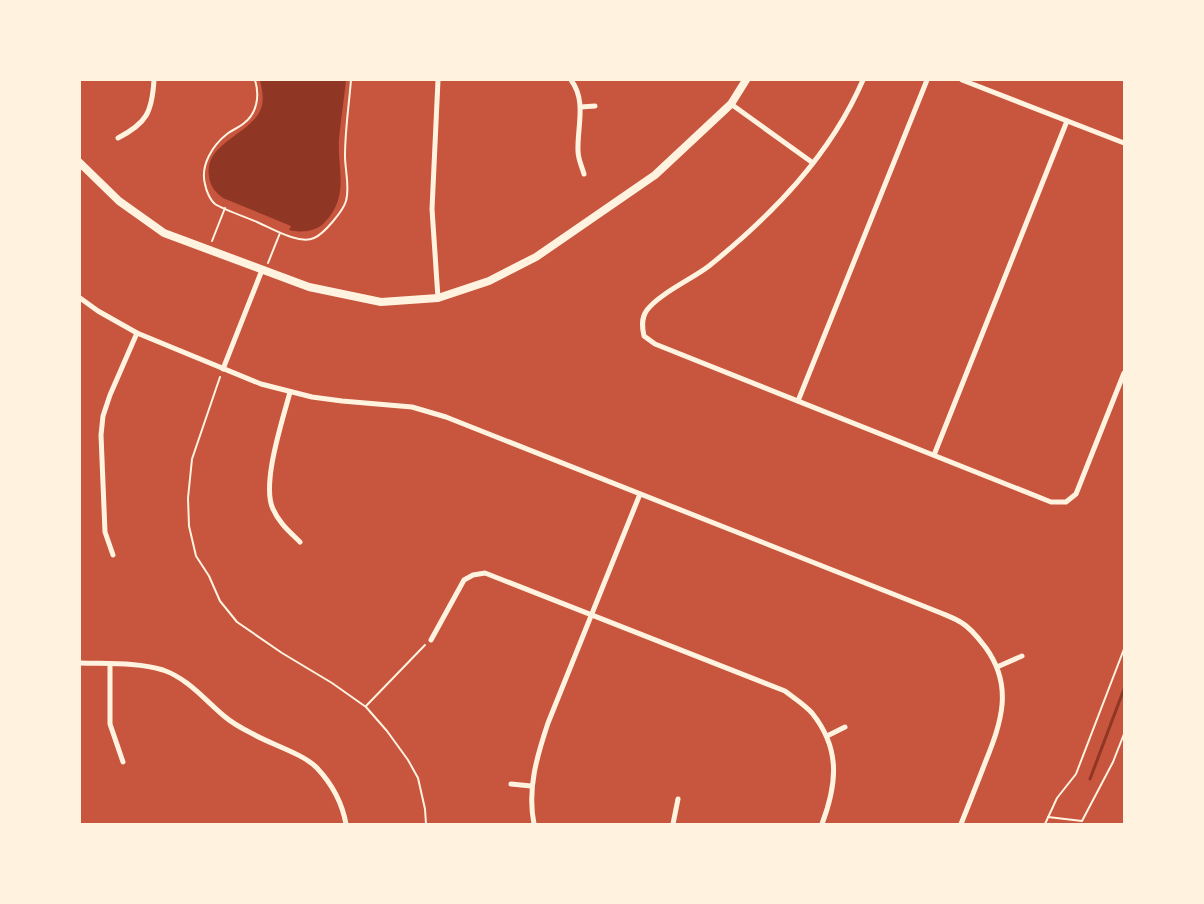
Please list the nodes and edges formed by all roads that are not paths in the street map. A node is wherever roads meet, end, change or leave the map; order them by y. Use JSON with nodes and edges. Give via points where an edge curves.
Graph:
{"nodes":[{"id":1,"x":154,"y":80,"type":"edge"},
{"id":2,"x":438,"y":80,"type":"edge"},
{"id":3,"x":571,"y":80,"type":"edge"},
{"id":4,"x":746,"y":80,"type":"edge"},
{"id":5,"x":863,"y":80,"type":"edge"},
{"id":6,"x":926,"y":80,"type":"edge"},
{"id":7,"x":962,"y":80,"type":"edge"},
{"id":8,"x":731,"y":104,"type":"junction"},
{"id":9,"x":595,"y":106,"type":"dead end"},
{"id":10,"x":581,"y":107,"type":"junction"},
{"id":11,"x":1067,"y":121,"type":"junction"},
{"id":12,"x":118,"y":138,"type":"dead end"},
{"id":13,"x":1124,"y":143,"type":"edge"},
{"id":14,"x":80,"y":163,"type":"edge"},
{"id":15,"x":813,"y":163,"type":"junction"},
{"id":16,"x":584,"y":174,"type":"dead end"},
{"id":17,"x":264,"y":270,"type":"junction"},
{"id":18,"x":80,"y":298,"type":"edge"},
{"id":19,"x":438,"y":298,"type":"junction"},
{"id":20,"x":137,"y":333,"type":"junction"},
{"id":21,"x":223,"y":369,"type":"junction"},
{"id":22,"x":1124,"y":372,"type":"edge"},
{"id":23,"x":290,"y":392,"type":"junction"},
{"id":24,"x":798,"y":401,"type":"junction"},
{"id":25,"x":934,"y":455,"type":"junction"},
{"id":26,"x":640,"y":494,"type":"junction"},
{"id":27,"x":300,"y":542,"type":"dead end"},
{"id":28,"x":114,"y":556,"type":"dead end"},
{"id":29,"x":591,"y":614,"type":"junction"},
{"id":30,"x":430,"y":640,"type":"road end"},
{"id":31,"x":1022,"y":656,"type":"dead end"},
{"id":32,"x":80,"y":663,"type":"edge"},
{"id":33,"x":110,"y":664,"type":"junction"},
{"id":34,"x":997,"y":667,"type":"junction"},
{"id":35,"x":845,"y":727,"type":"dead end"},
{"id":36,"x":827,"y":736,"type":"junction"},
{"id":37,"x":123,"y":762,"type":"dead end"},
{"id":38,"x":511,"y":784,"type":"dead end"},
{"id":39,"x":531,"y":786,"type":"junction"},
{"id":40,"x":678,"y":799,"type":"dead end"},
{"id":41,"x":346,"y":824,"type":"edge"},
{"id":42,"x":534,"y":824,"type":"edge"},
{"id":43,"x":673,"y":824,"type":"edge"},
{"id":44,"x":822,"y":824,"type":"edge"},
{"id":45,"x":961,"y":824,"type":"edge"}],
"edges":[{"from":1,"to":12,"type":"street","via":[[152,102],[142,122]]},
{"from":2,"to":19,"type":"street","via":[[432,209]]},
{"from":3,"to":10,"type":"street","via":[[576,86]]},
{"from":4,"to":8,"type":"street"},
{"from":5,"to":15,"type":"street","via":[[836,130]]},
{"from":6,"to":24,"type":"street"},
{"from":7,"to":11,"type":"street"},
{"from":8,"to":15,"type":"street"},
{"from":8,"to":19,"type":"street","via":[[655,175],[536,257],[489,281]]},
{"from":9,"to":10,"type":"street"},
{"from":10,"to":16,"type":"street","via":[[578,152]]},
{"from":11,"to":13,"type":"street"},
{"from":11,"to":25,"type":"street"},
{"from":14,"to":17,"type":"street","via":[[119,201],[164,233]]},
{"from":15,"to":24,"type":"street","via":[[792,190],[755,227],[707,268],[648,309],[642,327],[644,336],[655,344]]},
{"from":17,"to":19,"type":"street","via":[[309,288],[381,302]]},
{"from":17,"to":21,"type":"street"},
{"from":18,"to":20,"type":"street"},
{"from":20,"to":21,"type":"street"},
{"from":20,"to":28,"type":"street","via":[[103,416],[101,435],[106,532]]},
{"from":21,"to":23,"type":"street"},
{"from":22,"to":25,"type":"street","via":[[1076,494],[1066,502],[1051,502]]},
{"from":23,"to":26,"type":"street","via":[[421,410],[446,417]]},
{"from":23,"to":27,"type":"street","via":[[269,484],[272,508]]},
{"from":24,"to":25,"type":"street"},
{"from":26,"to":29,"type":"street"},
{"from":26,"to":34,"type":"street","via":[[963,623],[979,638]]},
{"from":29,"to":30,"type":"street","via":[[485,573],[464,580]]},
{"from":29,"to":36,"type":"street","via":[[785,691],[811,712]]},
{"from":29,"to":39,"type":"street","via":[[548,723]]},
{"from":31,"to":34,"type":"street"},
{"from":32,"to":33,"type":"street"},
{"from":33,"to":37,"type":"street","via":[[110,724]]},
{"from":33,"to":41,"type":"street","via":[[141,665],[165,671],[185,682],[233,722],[315,766],[331,784],[344,810]]},
{"from":34,"to":45,"type":"street","via":[[1002,690],[1002,714]]},
{"from":35,"to":36,"type":"street"},
{"from":36,"to":44,"type":"street","via":[[834,761],[833,787]]},
{"from":38,"to":39,"type":"street"},
{"from":39,"to":42,"type":"street"},
{"from":40,"to":43,"type":"street"}]}
